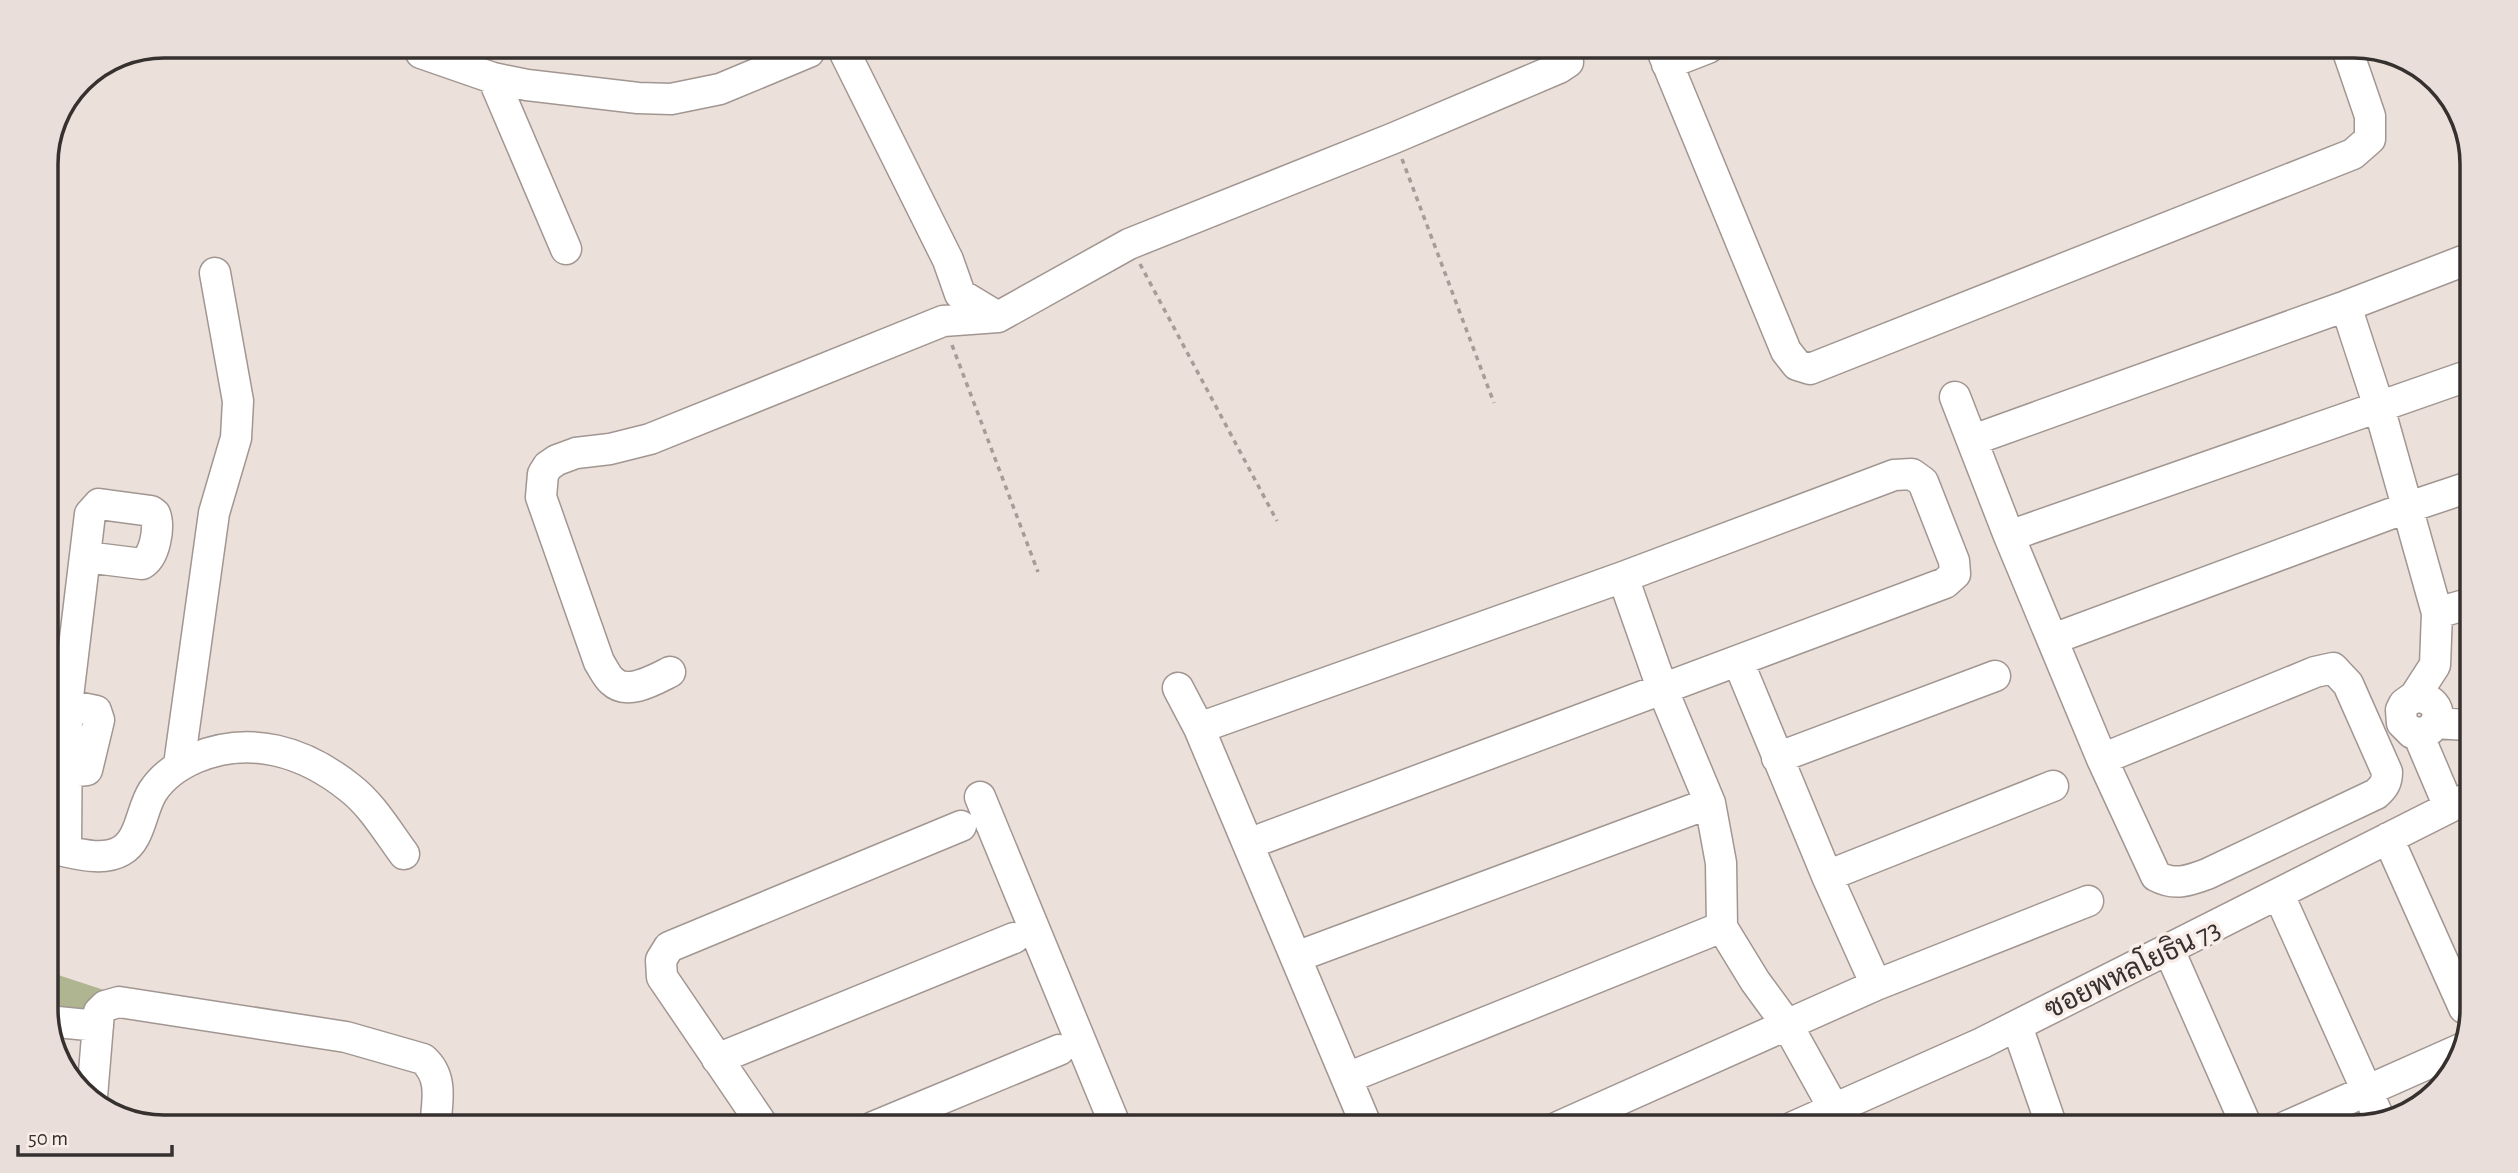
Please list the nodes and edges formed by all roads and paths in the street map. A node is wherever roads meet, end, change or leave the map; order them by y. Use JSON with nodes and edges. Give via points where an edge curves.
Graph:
{"nodes":[{"id":1,"x":435,"y":58,"type":"edge"},
{"id":2,"x":795,"y":58,"type":"edge"},
{"id":3,"x":847,"y":58,"type":"edge"},
{"id":4,"x":1568,"y":58,"type":"edge"},
{"id":5,"x":1665,"y":58,"type":"edge"},
{"id":6,"x":2350,"y":58,"type":"edge"},
{"id":7,"x":493,"y":78,"type":"junction"},
{"id":8,"x":1394,"y":138,"type":"junction"},
{"id":9,"x":1129,"y":244,"type":"junction"},
{"id":10,"x":566,"y":249,"type":"dead end"},
{"id":11,"x":2460,"y":262,"type":"edge"},
{"id":12,"x":215,"y":273,"type":"dead end"},
{"id":13,"x":2346,"y":306,"type":"junction"},
{"id":14,"x":998,"y":317,"type":"junction"},
{"id":15,"x":943,"y":321,"type":"junction"},
{"id":16,"x":2460,"y":379,"type":"edge"},
{"id":17,"x":1955,"y":397,"type":"dead end"},
{"id":18,"x":1494,"y":403,"type":"dead end"},
{"id":19,"x":2379,"y":407,"type":"junction"},
{"id":20,"x":1973,"y":440,"type":"junction"},
{"id":21,"x":2460,"y":490,"type":"edge"},
{"id":22,"x":2406,"y":508,"type":"junction"},
{"id":23,"x":1277,"y":521,"type":"dead end"},
{"id":24,"x":2009,"y":536,"type":"junction"},
{"id":25,"x":86,"y":557,"type":"dead end"},
{"id":26,"x":1038,"y":572,"type":"dead end"},
{"id":27,"x":1623,"y":577,"type":"junction"},
{"id":28,"x":2460,"y":606,"type":"edge"},
{"id":29,"x":2437,"y":613,"type":"junction"},
{"id":30,"x":2053,"y":639,"type":"junction"},
{"id":31,"x":1738,"y":661,"type":"junction"},
{"id":32,"x":670,"y":673,"type":"dead end"},
{"id":33,"x":1995,"y":676,"type":"dead end"},
{"id":34,"x":1178,"y":688,"type":"dead end"},
{"id":35,"x":1662,"y":688,"type":"junction"},
{"id":36,"x":2420,"y":719,"type":"junction"},
{"id":37,"x":2460,"y":724,"type":"edge"},
{"id":38,"x":1199,"y":729,"type":"junction"},
{"id":39,"x":2371,"y":737,"type":"junction"},
{"id":40,"x":1777,"y":758,"type":"junction"},
{"id":41,"x":2102,"y":759,"type":"junction"},
{"id":42,"x":179,"y":765,"type":"junction"},
{"id":43,"x":59,"y":777,"type":"edge"},
{"id":44,"x":2053,"y":786,"type":"dead end"},
{"id":45,"x":980,"y":797,"type":"dead end"},
{"id":46,"x":2460,"y":800,"type":"edge"},
{"id":47,"x":58,"y":801,"type":"edge"},
{"id":48,"x":1710,"y":803,"type":"junction"},
{"id":49,"x":961,"y":826,"type":"dead end"},
{"id":50,"x":2388,"y":838,"type":"junction"},
{"id":51,"x":1248,"y":844,"type":"junction"},
{"id":52,"x":58,"y":849,"type":"edge"},
{"id":53,"x":404,"y":854,"type":"dead end"},
{"id":54,"x":1827,"y":876,"type":"junction"},
{"id":55,"x":2279,"y":895,"type":"junction"},
{"id":56,"x":2088,"y":901,"type":"dead end"},
{"id":57,"x":1721,"y":927,"type":"junction"},
{"id":58,"x":1014,"y":938,"type":"dead end"},
{"id":59,"x":2169,"y":950,"type":"junction"},
{"id":60,"x":1296,"y":957,"type":"junction"},
{"id":61,"x":1876,"y":985,"type":"junction"},
{"id":62,"x":2460,"y":999,"type":"edge"},
{"id":63,"x":59,"y":1022,"type":"edge"},
{"id":64,"x":98,"y":1026,"type":"junction"},
{"id":65,"x":1788,"y":1026,"type":"junction"},
{"id":66,"x":2017,"y":1026,"type":"junction"},
{"id":67,"x":1059,"y":1050,"type":"dead end"},
{"id":68,"x":2450,"y":1054,"type":"edge"},
{"id":69,"x":717,"y":1059,"type":"junction"},
{"id":70,"x":1347,"y":1078,"type":"junction"},
{"id":71,"x":93,"y":1087,"type":"edge"},
{"id":72,"x":2367,"y":1091,"type":"junction"},
{"id":73,"x":1834,"y":1109,"type":"junction"},
{"id":74,"x":2377,"y":1113,"type":"edge"},
{"id":75,"x":436,"y":1115,"type":"edge"},
{"id":76,"x":755,"y":1115,"type":"edge"},
{"id":77,"x":904,"y":1115,"type":"edge"},
{"id":78,"x":1111,"y":1115,"type":"edge"},
{"id":79,"x":1362,"y":1115,"type":"edge"},
{"id":80,"x":1587,"y":1115,"type":"edge"},
{"id":81,"x":1821,"y":1115,"type":"edge"},
{"id":82,"x":2048,"y":1115,"type":"edge"},
{"id":83,"x":2241,"y":1115,"type":"edge"},
{"id":84,"x":2314,"y":1115,"type":"edge"}],
"edges":[{"from":1,"to":7,"type":"street"},
{"from":2,"to":7,"type":"street","via":[[720,89],[671,99]]},
{"from":3,"to":14,"type":"street","via":[[948,260],[960,294]]},
{"from":4,"to":8,"type":"street","via":[[1559,68]]},
{"from":5,"to":6,"type":"street","via":[[1786,351],[1797,365],[1810,369],[2353,154],[2370,139],[2370,116]]},
{"from":7,"to":10,"type":"street"},
{"from":8,"to":9,"type":"street"},
{"from":8,"to":18,"type":"path"},
{"from":9,"to":14,"type":"street"},
{"from":9,"to":23,"type":"path"},
{"from":11,"to":13,"type":"street"},
{"from":12,"to":42,"type":"street","via":[[238,401],[236,438],[214,513]]},
{"from":13,"to":19,"type":"street"},
{"from":13,"to":20,"type":"street"},
{"from":14,"to":15,"type":"street"},
{"from":15,"to":26,"type":"path"},
{"from":15,"to":32,"type":"street","via":[[650,439],[576,453],[548,466],[541,497],[599,662],[621,688]]},
{"from":16,"to":19,"type":"street"},
{"from":17,"to":20,"type":"street"},
{"from":19,"to":22,"type":"street"},
{"from":19,"to":24,"type":"street"},
{"from":20,"to":24,"type":"street"},
{"from":21,"to":22,"type":"street"},
{"from":22,"to":29,"type":"street"},
{"from":22,"to":30,"type":"street"},
{"from":24,"to":30,"type":"street"},
{"from":25,"to":43,"type":"street","via":[[68,705],[96,711],[99,720],[87,770]]},
{"from":27,"to":31,"type":"street","via":[[1894,475],[1912,474],[1923,482],[1955,574],[1945,583]]},
{"from":27,"to":35,"type":"street"},
{"from":27,"to":38,"type":"street"},
{"from":28,"to":29,"type":"street"},
{"from":29,"to":36,"type":"street","via":[[2435,665]]},
{"from":30,"to":41,"type":"street"},
{"from":31,"to":35,"type":"street"},
{"from":31,"to":40,"type":"street"},
{"from":33,"to":40,"type":"street"},
{"from":34,"to":38,"type":"street"},
{"from":35,"to":48,"type":"street"},
{"from":35,"to":51,"type":"street"},
{"from":36,"to":37,"type":"street"},
{"from":36,"to":39,"type":"street"},
{"from":36,"to":46,"type":"street"},
{"from":38,"to":51,"type":"street"},
{"from":39,"to":41,"type":"street","via":[[2348,684],[2333,668]]},
{"from":39,"to":41,"type":"street","via":[[2387,779],[2376,794],[2207,874],[2169,883],[2156,876],[2148,862]]},
{"from":40,"to":54,"type":"street"},
{"from":42,"to":52,"type":"street","via":[[154,791],[132,841],[123,850],[93,856]]},
{"from":42,"to":53,"type":"street","via":[[208,752],[239,746],[284,752],[350,788]]},
{"from":43,"to":47,"type":"street"},
{"from":44,"to":54,"type":"street"},
{"from":45,"to":78,"type":"street"},
{"from":46,"to":50,"type":"street","name":"ซอยพหลโยธิน 73"},
{"from":48,"to":57,"type":"street","via":[[1721,863]]},
{"from":48,"to":60,"type":"street"},
{"from":49,"to":69,"type":"street","via":[[670,947],[661,960],[662,977]]},
{"from":50,"to":55,"type":"street","name":"ซอยพหลโยธิน 73"},
{"from":50,"to":62,"type":"street"},
{"from":51,"to":60,"type":"street"},
{"from":54,"to":61,"type":"street"},
{"from":55,"to":59,"type":"street","name":"ซอยพหลโยธิน 73"},
{"from":55,"to":72,"type":"street"},
{"from":56,"to":61,"type":"street"},
{"from":57,"to":65,"type":"street"},
{"from":57,"to":70,"type":"street"},
{"from":58,"to":69,"type":"street"},
{"from":59,"to":66,"type":"street","name":"ซอยพหลโยธิน 73"},
{"from":59,"to":83,"type":"street"},
{"from":60,"to":70,"type":"street"},
{"from":61,"to":65,"type":"street"},
{"from":63,"to":64,"type":"street"},
{"from":64,"to":71,"type":"street"},
{"from":64,"to":75,"type":"street","via":[[99,1012],[118,1002],[366,1041],[423,1059],[431,1066],[438,1083]]},
{"from":65,"to":73,"type":"street"},
{"from":65,"to":80,"type":"street"},
{"from":66,"to":73,"type":"street","name":"ซอยพหลโยธิน 73"},
{"from":66,"to":82,"type":"street"},
{"from":67,"to":77,"type":"street"},
{"from":68,"to":72,"type":"street"},
{"from":69,"to":76,"type":"street"},
{"from":70,"to":79,"type":"street"},
{"from":72,"to":74,"type":"street"},
{"from":72,"to":84,"type":"street"},
{"from":73,"to":81,"type":"street","name":"ซอยพหลโยธิน 73"}]}
